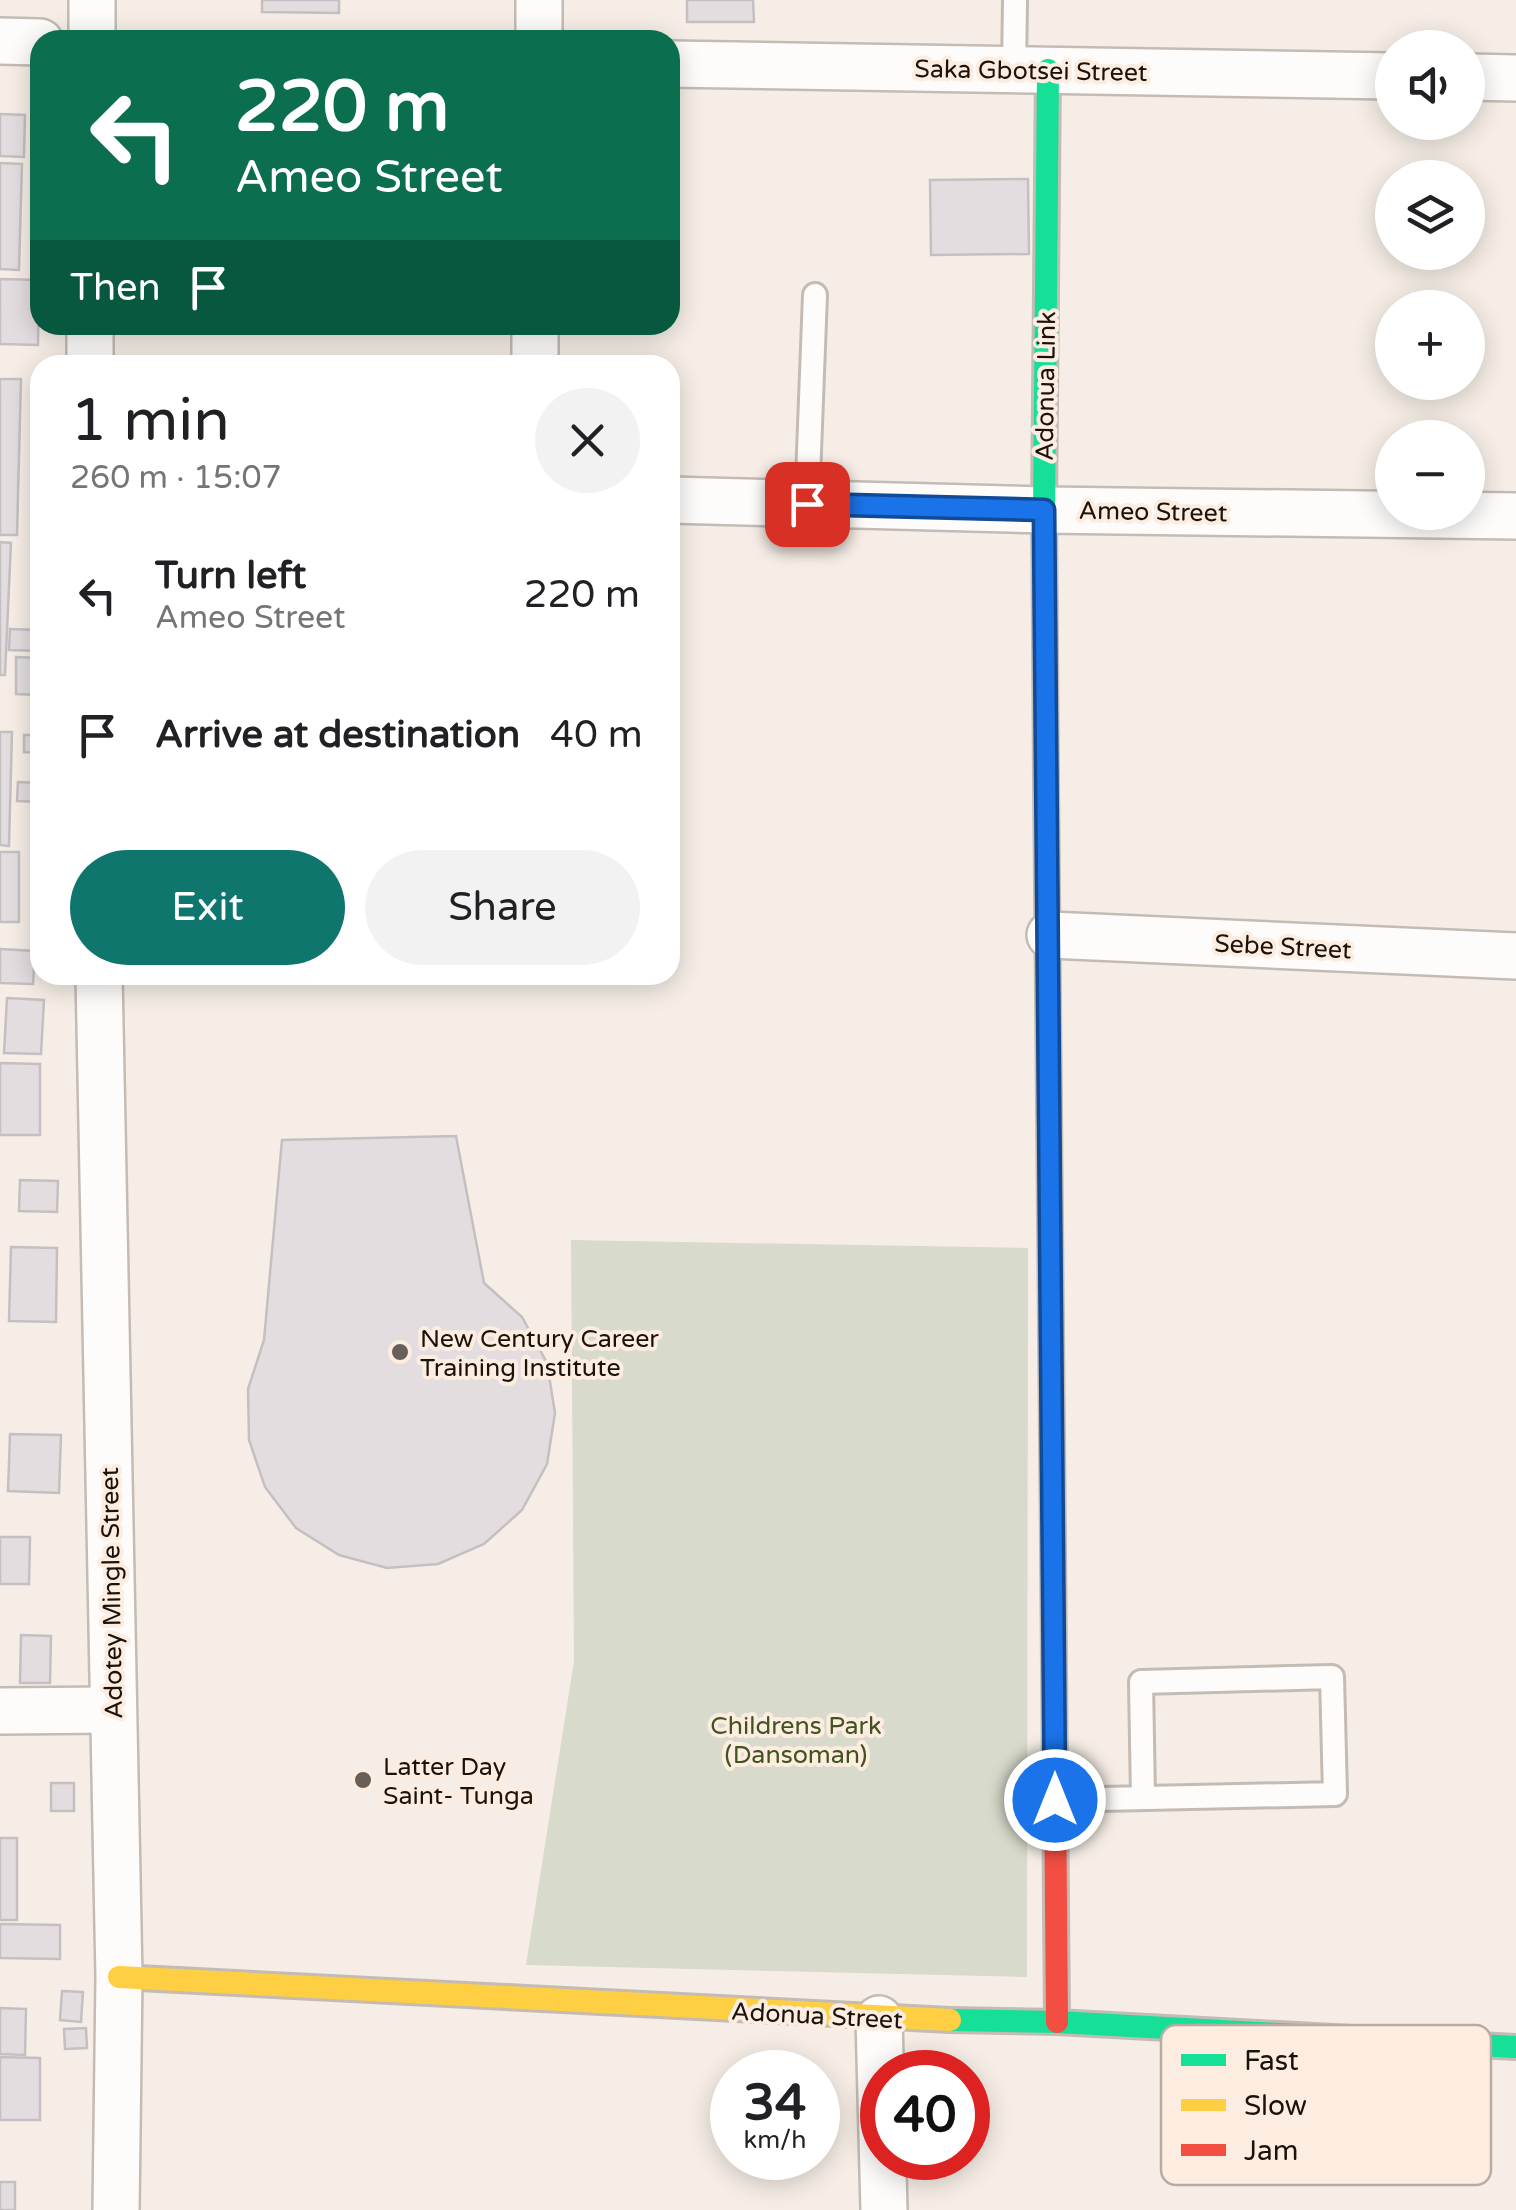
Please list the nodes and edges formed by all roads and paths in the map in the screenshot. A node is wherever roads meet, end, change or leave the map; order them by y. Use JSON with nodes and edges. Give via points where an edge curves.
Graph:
{"nodes":[{"id":1,"x":92,"y":0,"type":"edge"},
{"id":2,"x":540,"y":0,"type":"edge"},
{"id":3,"x":1015,"y":0,"type":"edge"},
{"id":4,"x":92,"y":30,"type":"edge"},
{"id":5,"x":540,"y":30,"type":"edge"},
{"id":6,"x":0,"y":41,"type":"edge"},
{"id":7,"x":30,"y":42,"type":"edge"},
{"id":8,"x":680,"y":64,"type":"edge"},
{"id":9,"x":1031,"y":70,"type":"junction"},
{"id":10,"x":1375,"y":76,"type":"edge"},
{"id":11,"x":1485,"y":77,"type":"edge"},
{"id":12,"x":1516,"y":78,"type":"edge"},
{"id":13,"x":815,"y":295,"type":"dead end"},
{"id":14,"x":680,"y":500,"type":"edge"},
{"id":15,"x":807,"y":504,"type":"junction"},
{"id":16,"x":1044,"y":510,"type":"junction"},
{"id":17,"x":1516,"y":516,"type":"edge"},
{"id":18,"x":1050,"y":935,"type":"junction"},
{"id":19,"x":1516,"y":956,"type":"edge"},
{"id":20,"x":98,"y":985,"type":"edge"},
{"id":21,"x":113,"y":1710,"type":"junction"},
{"id":22,"x":0,"y":1711,"type":"edge"},
{"id":23,"x":1143,"y":1798,"type":"junction"},
{"id":24,"x":1055,"y":1800,"type":"junction"},
{"id":25,"x":119,"y":1978,"type":"junction"},
{"id":26,"x":879,"y":2019,"type":"junction"},
{"id":27,"x":1056,"y":2022,"type":"junction"},
{"id":28,"x":1161,"y":2028,"type":"edge"},
{"id":29,"x":1491,"y":2047,"type":"edge"},
{"id":30,"x":1516,"y":2048,"type":"edge"},
{"id":31,"x":116,"y":2210,"type":"edge"},
{"id":32,"x":884,"y":2210,"type":"edge"}],
"edges":[{"from":1,"to":4,"type":"street"},
{"from":2,"to":5,"type":"street"},
{"from":3,"to":9,"type":"lane"},
{"from":6,"to":7,"type":"street"},
{"from":8,"to":9,"type":"street","name":"Saka Gbotsei Street"},
{"from":9,"to":10,"type":"street","name":"Saka Gbotsei Street"},
{"from":9,"to":16,"type":"street","name":"Adonua Link"},
{"from":11,"to":12,"type":"street"},
{"from":13,"to":15,"type":"lane"},
{"from":14,"to":15,"type":"street","name":"Ameo Street"},
{"from":15,"to":16,"type":"street","name":"Ameo Street"},
{"from":16,"to":17,"type":"street","name":"Ameo Street"},
{"from":16,"to":18,"type":"street","name":"Adonua Link"},
{"from":18,"to":19,"type":"street","name":"Sebe Street"},
{"from":18,"to":24,"type":"street","name":"Adonua Link"},
{"from":20,"to":21,"type":"street","name":"Adotey Mingle Street"},
{"from":21,"to":22,"type":"street"},
{"from":21,"to":25,"type":"street","name":"Adotey Mingle Street"},
{"from":23,"to":23,"type":"lane","via":[[1335,1794],[1332,1677],[1141,1682]]},
{"from":23,"to":24,"type":"lane"},
{"from":24,"to":27,"type":"street","name":"Adonua Link"},
{"from":25,"to":26,"type":"street","name":"Adonua Street"},
{"from":25,"to":31,"type":"street","name":"Adotey Mingle Street"},
{"from":26,"to":27,"type":"street","name":"Adonua Street"},
{"from":26,"to":32,"type":"street"},
{"from":27,"to":28,"type":"street","name":"Adonua Street"},
{"from":29,"to":30,"type":"street","name":"Adonua Street"}]}
